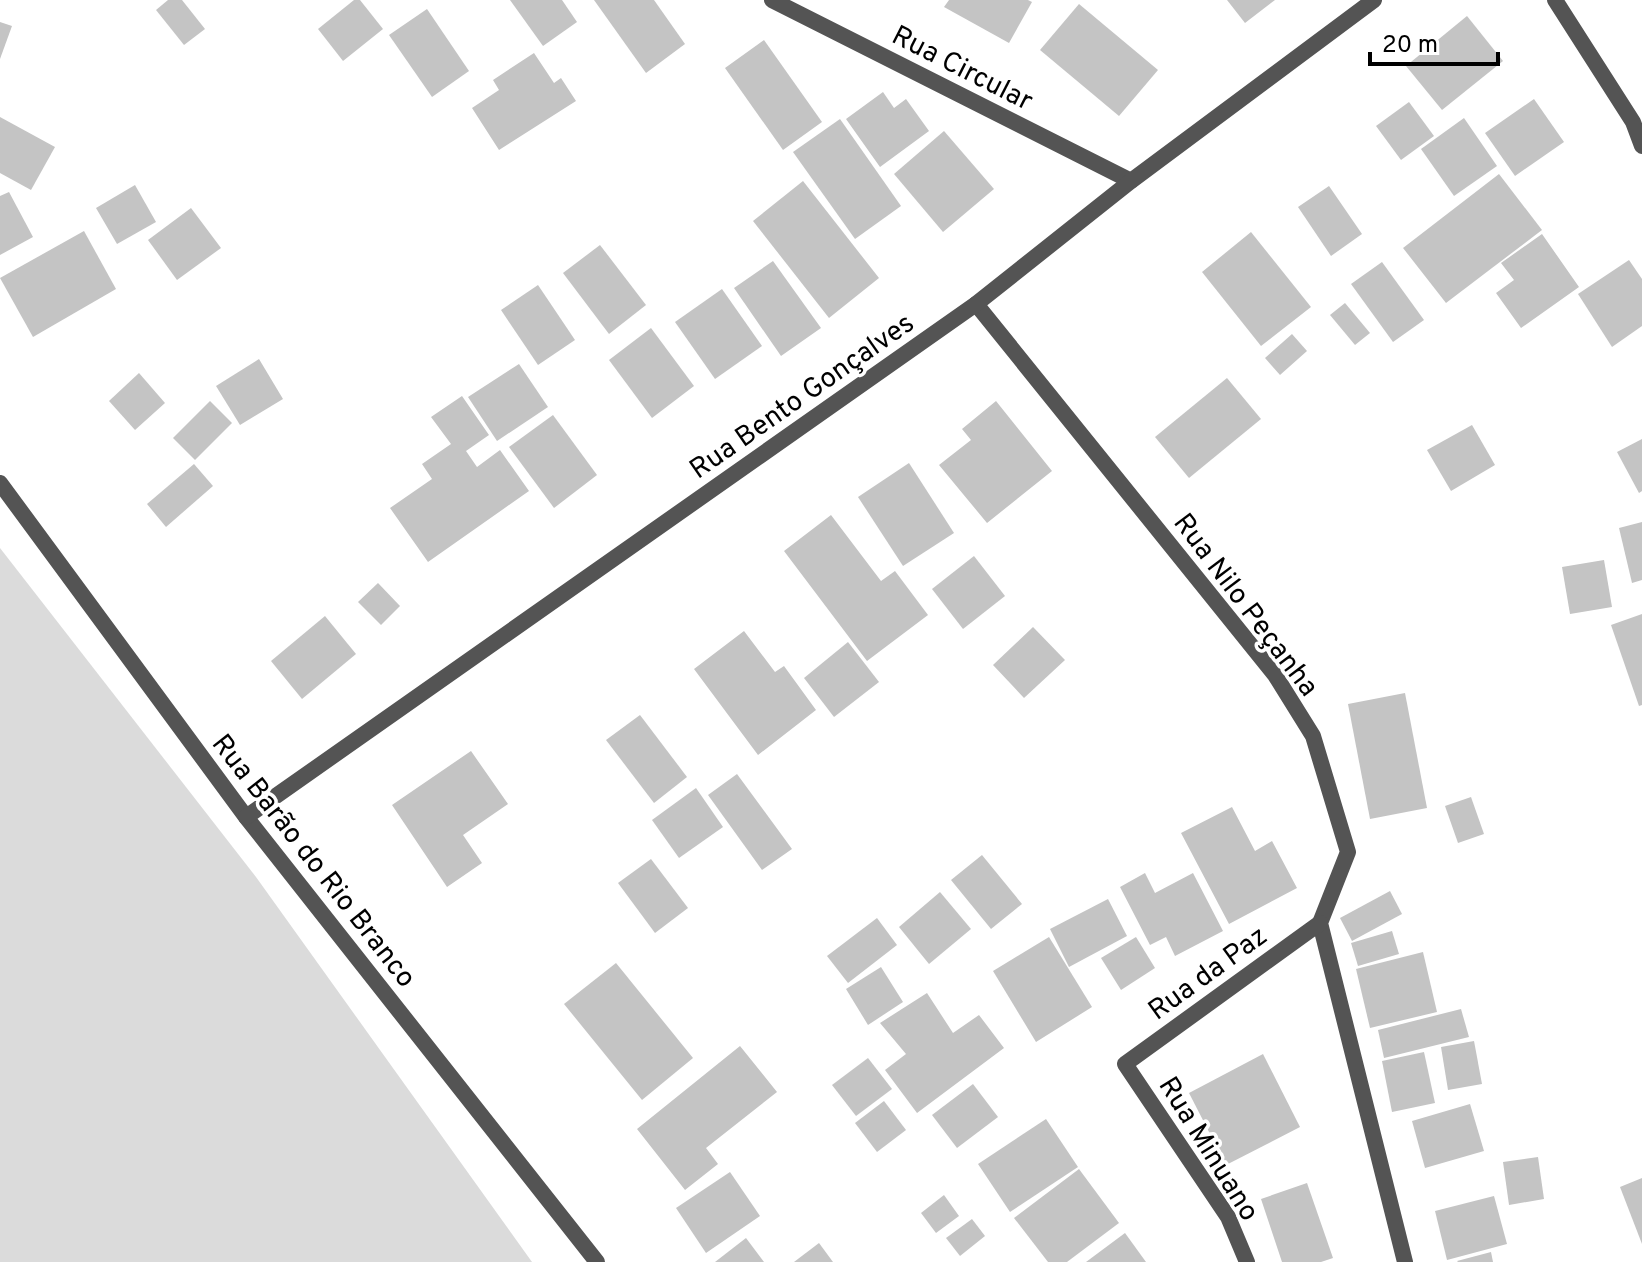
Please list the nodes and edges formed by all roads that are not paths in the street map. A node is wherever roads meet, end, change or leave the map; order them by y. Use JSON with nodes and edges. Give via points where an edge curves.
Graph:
{"nodes":[{"id":1,"x":772,"y":0,"type":"edge"},
{"id":2,"x":1374,"y":0,"type":"edge"},
{"id":3,"x":1555,"y":0,"type":"edge"},
{"id":4,"x":1642,"y":146,"type":"edge"},
{"id":5,"x":1131,"y":181,"type":"junction"},
{"id":6,"x":976,"y":304,"type":"junction"},
{"id":7,"x":0,"y":483,"type":"edge"},
{"id":8,"x":246,"y":817,"type":"junction"},
{"id":9,"x":1320,"y":923,"type":"junction"},
{"id":10,"x":1125,"y":1064,"type":"joint"},
{"id":11,"x":597,"y":1262,"type":"edge"},
{"id":12,"x":1247,"y":1262,"type":"edge"},
{"id":13,"x":1405,"y":1262,"type":"edge"}],
"edges":[{"from":1,"to":5,"type":"street","name":"Rua Circular"},
{"from":2,"to":5,"type":"street","name":"Rua Bento Gonçalves"},
{"from":3,"to":4,"type":"street","via":[[1633,122]]},
{"from":5,"to":6,"type":"street","name":"Rua Bento Gonçalves"},
{"from":6,"to":8,"type":"street","name":"Rua Bento Gonçalves"},
{"from":6,"to":9,"type":"street","name":"Rua Nilo Peçanha","via":[[1275,675],[1313,736],[1348,852]]},
{"from":7,"to":8,"type":"street","name":"Rua Barão do Rio Branco"},
{"from":8,"to":11,"type":"street","name":"Rua Barão do Rio Branco"},
{"from":9,"to":10,"type":"street","name":"Rua da Paz"},
{"from":9,"to":13,"type":"street"},
{"from":10,"to":12,"type":"street","name":"Rua Minuano","via":[[1228,1217]]}]}
